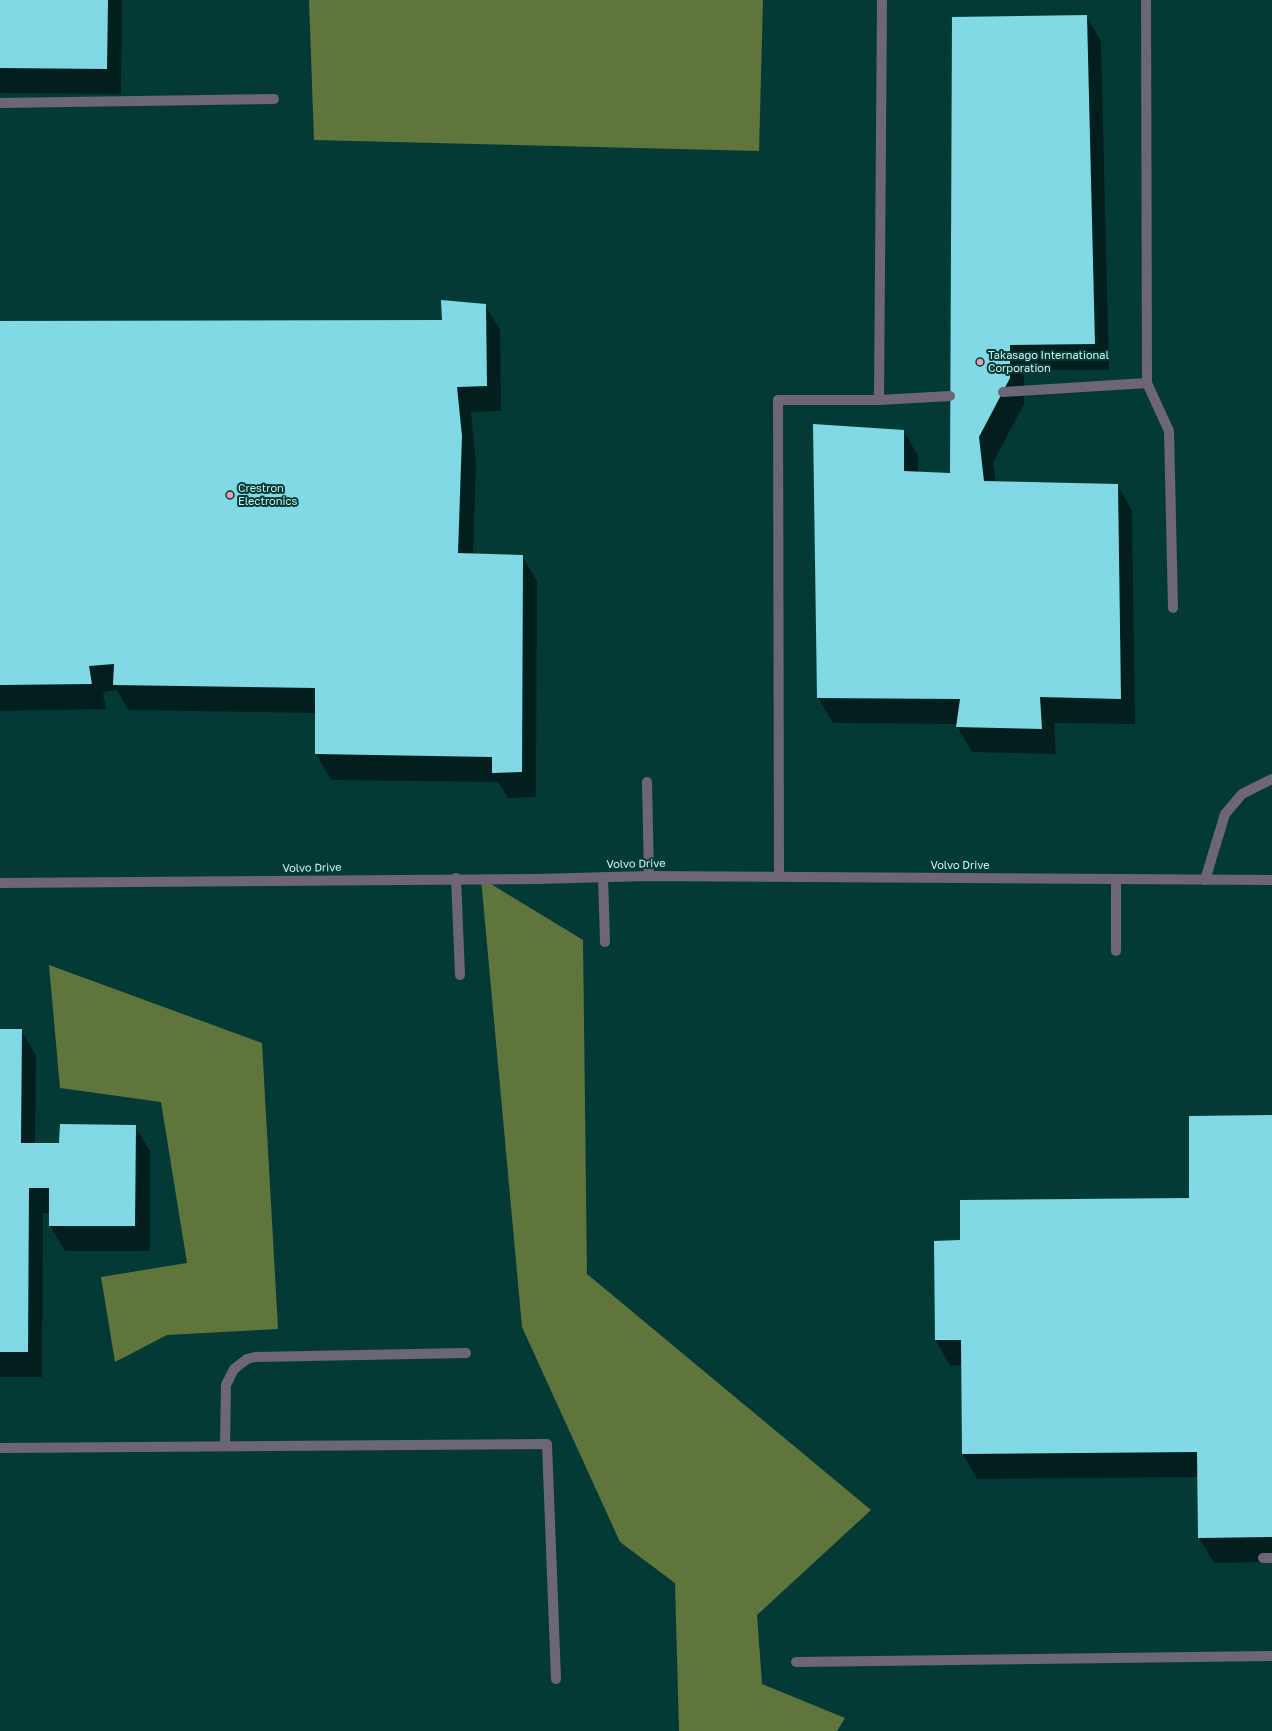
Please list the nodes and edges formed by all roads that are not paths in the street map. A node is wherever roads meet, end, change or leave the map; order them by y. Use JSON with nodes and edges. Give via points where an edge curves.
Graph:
{"nodes":[{"id":1,"x":882,"y":0,"type":"edge"},
{"id":2,"x":1146,"y":0,"type":"edge"},
{"id":3,"x":274,"y":99,"type":"dead end"},
{"id":4,"x":0,"y":103,"type":"edge"},
{"id":5,"x":1147,"y":384,"type":"junction"},
{"id":6,"x":1003,"y":392,"type":"dead end"},
{"id":7,"x":950,"y":396,"type":"dead end"},
{"id":8,"x":879,"y":400,"type":"junction"},
{"id":9,"x":1173,"y":608,"type":"dead end"},
{"id":10,"x":1272,"y":779,"type":"edge"},
{"id":11,"x":647,"y":782,"type":"dead end"},
{"id":12,"x":649,"y":876,"type":"junction"},
{"id":13,"x":779,"y":876,"type":"junction"},
{"id":14,"x":603,"y":877,"type":"junction"},
{"id":15,"x":456,"y":878,"type":"junction"},
{"id":16,"x":1116,"y":879,"type":"junction"},
{"id":17,"x":1205,"y":880,"type":"junction"},
{"id":18,"x":1272,"y":880,"type":"edge"},
{"id":19,"x":0,"y":883,"type":"edge"},
{"id":20,"x":605,"y":942,"type":"dead end"},
{"id":21,"x":1116,"y":951,"type":"dead end"},
{"id":22,"x":460,"y":975,"type":"dead end"},
{"id":23,"x":466,"y":1352,"type":"dead end"},
{"id":24,"x":225,"y":1446,"type":"junction"},
{"id":25,"x":0,"y":1448,"type":"edge"},
{"id":26,"x":1272,"y":1656,"type":"edge"},
{"id":27,"x":796,"y":1662,"type":"dead end"},
{"id":28,"x":556,"y":1679,"type":"dead end"}],
"edges":[{"from":1,"to":8,"type":"street"},
{"from":2,"to":5,"type":"street"},
{"from":3,"to":4,"type":"street"},
{"from":5,"to":6,"type":"street"},
{"from":5,"to":9,"type":"street","via":[[1169,431]]},
{"from":7,"to":8,"type":"street"},
{"from":8,"to":13,"type":"street","via":[[778,400]]},
{"from":10,"to":17,"type":"street","via":[[1242,794],[1225,814]]},
{"from":11,"to":12,"type":"street"},
{"from":12,"to":13,"type":"street","name":"Volvo Drive"},
{"from":12,"to":14,"type":"street","name":"Volvo Drive"},
{"from":13,"to":16,"type":"street","name":"Volvo Drive"},
{"from":14,"to":15,"type":"street","name":"Volvo Drive"},
{"from":14,"to":20,"type":"street"},
{"from":15,"to":19,"type":"street","name":"Volvo Drive"},
{"from":15,"to":22,"type":"street"},
{"from":16,"to":17,"type":"street","name":"Volvo Drive"},
{"from":16,"to":21,"type":"street"},
{"from":17,"to":18,"type":"street","name":"Volvo Drive"},
{"from":23,"to":24,"type":"street","via":[[247,1359],[234,1369],[226,1385]]},
{"from":24,"to":25,"type":"street"},
{"from":24,"to":28,"type":"street","via":[[547,1444]]},
{"from":26,"to":27,"type":"street"}]}
